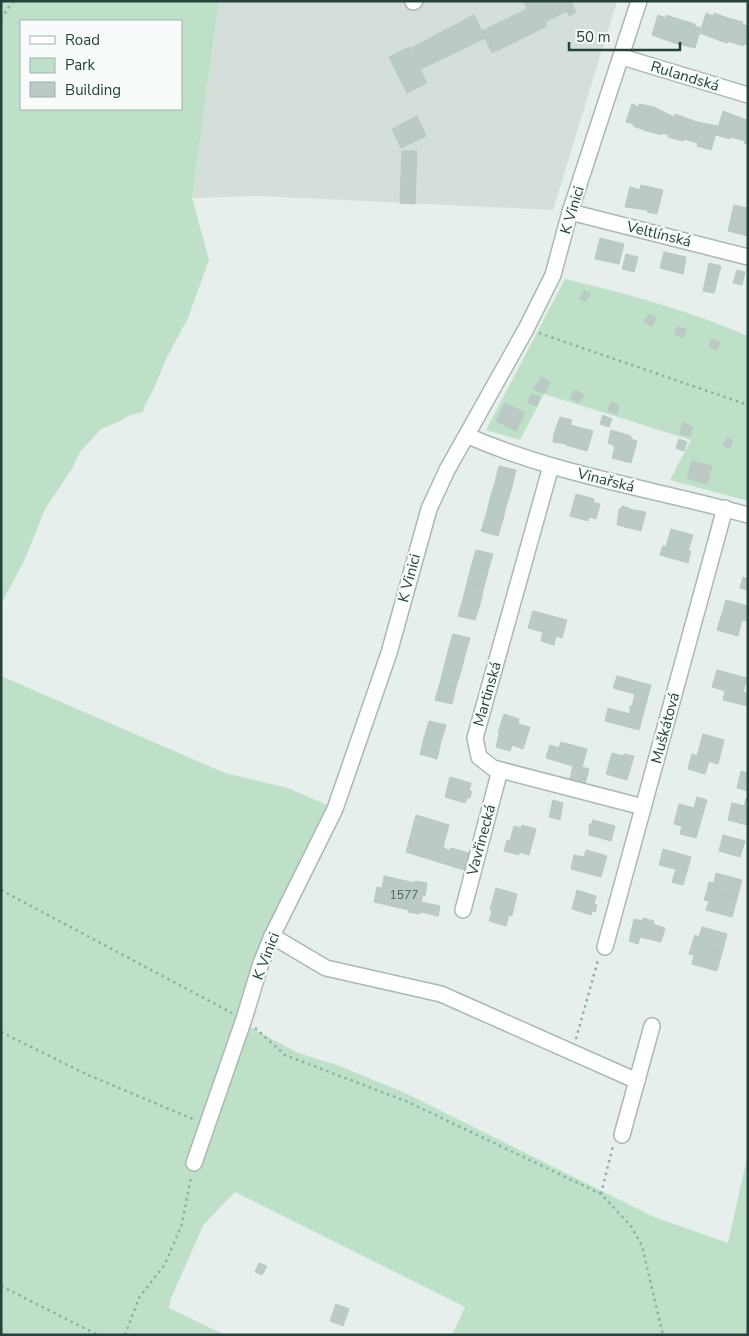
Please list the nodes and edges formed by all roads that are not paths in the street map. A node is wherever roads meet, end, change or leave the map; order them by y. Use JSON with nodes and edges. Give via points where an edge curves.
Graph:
{"nodes":[{"id":1,"x":639,"y":1,"type":"edge"},
{"id":2,"x":622,"y":56,"type":"junction"},
{"id":3,"x":748,"y":95,"type":"edge"},
{"id":4,"x":570,"y":212,"type":"junction"},
{"id":5,"x":748,"y":257,"type":"edge"},
{"id":6,"x":468,"y":436,"type":"junction"},
{"id":7,"x":551,"y":466,"type":"junction"},
{"id":8,"x":725,"y":508,"type":"junction"},
{"id":9,"x":748,"y":515,"type":"edge"},
{"id":10,"x":500,"y":770,"type":"junction"},
{"id":11,"x":643,"y":807,"type":"junction"},
{"id":12,"x":463,"y":910,"type":"dead end"},
{"id":13,"x":272,"y":936,"type":"junction"},
{"id":14,"x":602,"y":951,"type":"road end"},
{"id":15,"x":652,"y":1026,"type":"dead end"},
{"id":16,"x":637,"y":1081,"type":"junction"},
{"id":17,"x":622,"y":1135,"type":"road end"},
{"id":18,"x":194,"y":1163,"type":"road end"}],
"edges":[{"from":1,"to":2,"type":"street","name":"K Vinici"},
{"from":2,"to":3,"type":"street","name":"Rulandská"},
{"from":2,"to":4,"type":"street","name":"K Vinici"},
{"from":4,"to":5,"type":"street","name":"Veltlínská"},
{"from":4,"to":6,"type":"street","name":"K Vinici","via":[[553,275]]},
{"from":6,"to":7,"type":"street","name":"Vinařská"},
{"from":6,"to":13,"type":"street","name":"K Vinici","via":[[447,470],[429,509],[389,653],[335,809]]},
{"from":7,"to":8,"type":"street","name":"Vinařská"},
{"from":7,"to":10,"type":"street","name":"Martinská","via":[[475,738],[479,757]]},
{"from":8,"to":9,"type":"street","name":"Vinařská"},
{"from":8,"to":11,"type":"street","name":"Muškátová"},
{"from":10,"to":11,"type":"street","name":"Martinská"},
{"from":10,"to":12,"type":"street","name":"Vavřinecká"},
{"from":11,"to":14,"type":"street","name":"Muškátová"},
{"from":13,"to":16,"type":"street","via":[[326,968],[441,994]]},
{"from":13,"to":18,"type":"street","name":"K Vinici"},
{"from":15,"to":16,"type":"street"},
{"from":16,"to":17,"type":"street"}]}
